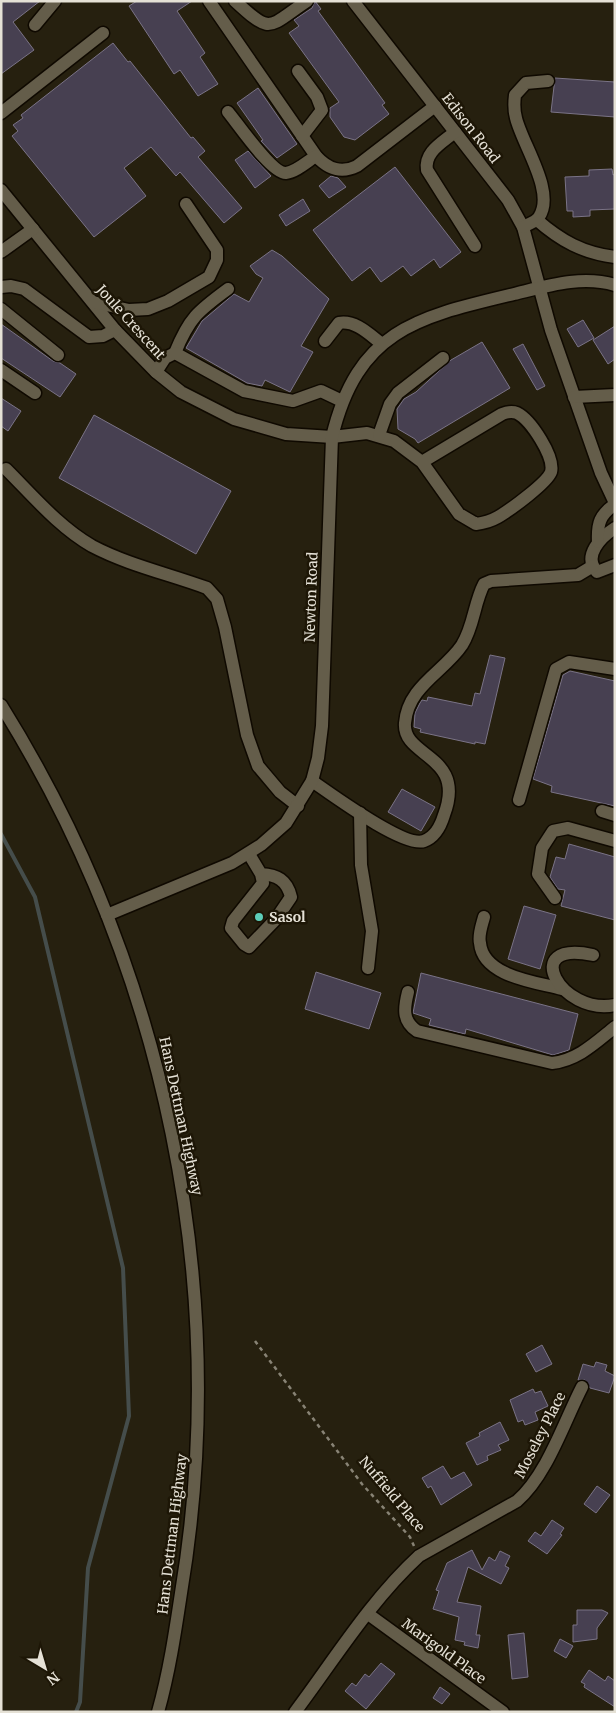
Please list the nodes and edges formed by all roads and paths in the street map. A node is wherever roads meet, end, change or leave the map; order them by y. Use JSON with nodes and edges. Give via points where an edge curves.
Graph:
{"nodes":[{"id":1,"x":55,"y":1,"type":"edge"},
{"id":2,"x":209,"y":1,"type":"edge"},
{"id":3,"x":235,"y":1,"type":"edge"},
{"id":4,"x":307,"y":1,"type":"edge"},
{"id":5,"x":353,"y":1,"type":"edge"},
{"id":6,"x":35,"y":25,"type":"dead end"},
{"id":7,"x":103,"y":33,"type":"dead end"},
{"id":8,"x":298,"y":71,"type":"dead end"},
{"id":9,"x":548,"y":81,"type":"dead end"},
{"id":10,"x":435,"y":106,"type":"junction"},
{"id":11,"x":228,"y":112,"type":"dead end"},
{"id":12,"x":1,"y":113,"type":"edge"},
{"id":13,"x":455,"y":132,"type":"junction"},
{"id":14,"x":302,"y":136,"type":"junction"},
{"id":15,"x":316,"y":156,"type":"junction"},
{"id":16,"x":1,"y":190,"type":"edge"},
{"id":17,"x":186,"y":204,"type":"dead end"},
{"id":18,"x":537,"y":220,"type":"junction"},
{"id":19,"x":523,"y":227,"type":"junction"},
{"id":20,"x":32,"y":229,"type":"junction"},
{"id":21,"x":475,"y":246,"type":"dead end"},
{"id":22,"x":1,"y":252,"type":"edge"},
{"id":23,"x":615,"y":257,"type":"edge"},
{"id":24,"x":615,"y":285,"type":"edge"},
{"id":25,"x":1,"y":286,"type":"edge"},
{"id":26,"x":539,"y":287,"type":"junction"},
{"id":27,"x":228,"y":289,"type":"dead end"},
{"id":28,"x":93,"y":302,"type":"junction"},
{"id":29,"x":1,"y":309,"type":"edge"},
{"id":30,"x":115,"y":330,"type":"junction"},
{"id":31,"x":325,"y":341,"type":"dead end"},
{"id":32,"x":382,"y":344,"type":"junction"},
{"id":33,"x":175,"y":353,"type":"junction"},
{"id":34,"x":58,"y":355,"type":"dead end"},
{"id":35,"x":443,"y":358,"type":"dead end"},
{"id":36,"x":1,"y":370,"type":"edge"},
{"id":37,"x":156,"y":372,"type":"junction"},
{"id":38,"x":35,"y":393,"type":"dead end"},
{"id":39,"x":615,"y":395,"type":"edge"},
{"id":40,"x":574,"y":397,"type":"junction"},
{"id":41,"x":342,"y":401,"type":"junction"},
{"id":42,"x":379,"y":436,"type":"junction"},
{"id":43,"x":332,"y":437,"type":"junction"},
{"id":44,"x":422,"y":462,"type":"junction"},
{"id":45,"x":6,"y":470,"type":"dead end"},
{"id":46,"x":615,"y":503,"type":"edge"},
{"id":47,"x":615,"y":528,"type":"edge"},
{"id":48,"x":598,"y":542,"type":"junction"},
{"id":49,"x":615,"y":565,"type":"edge"},
{"id":50,"x":593,"y":566,"type":"junction"},
{"id":51,"x":615,"y":669,"type":"edge"},
{"id":52,"x":1,"y":705,"type":"edge"},
{"id":53,"x":312,"y":781,"type":"junction"},
{"id":54,"x":519,"y":800,"type":"dead end"},
{"id":55,"x":298,"y":806,"type":"junction"},
{"id":56,"x":602,"y":811,"type":"dead end"},
{"id":57,"x":360,"y":813,"type":"junction"},
{"id":58,"x":615,"y":815,"type":"edge"},
{"id":59,"x":615,"y":841,"type":"edge"},
{"id":60,"x":250,"y":854,"type":"junction"},
{"id":61,"x":261,"y":874,"type":"junction"},
{"id":62,"x":554,"y":898,"type":"dead end"},
{"id":63,"x":107,"y":916,"type":"junction"},
{"id":64,"x":484,"y":917,"type":"dead end"},
{"id":65,"x":593,"y":955,"type":"dead end"},
{"id":66,"x":368,"y":968,"type":"dead end"},
{"id":67,"x":562,"y":989,"type":"junction"},
{"id":68,"x":408,"y":992,"type":"dead end"},
{"id":69,"x":615,"y":1005,"type":"edge"},
{"id":70,"x":615,"y":1027,"type":"edge"},
{"id":71,"x":255,"y":1341,"type":"dead end"},
{"id":72,"x":582,"y":1387,"type":"dead end"},
{"id":73,"x":419,"y":1556,"type":"junction"},
{"id":74,"x":368,"y":1614,"type":"junction"},
{"id":75,"x":158,"y":1712,"type":"edge"},
{"id":76,"x":295,"y":1712,"type":"edge"},
{"id":77,"x":503,"y":1712,"type":"edge"}],
"edges":[{"from":1,"to":6,"type":"street"},
{"from":2,"to":14,"type":"street"},
{"from":3,"to":4,"type":"street","via":[[266,26]]},
{"from":5,"to":10,"type":"street","name":"Edison Road"},
{"from":7,"to":12,"type":"street"},
{"from":8,"to":14,"type":"street","via":[[317,97],[322,110]]},
{"from":9,"to":18,"type":"street","via":[[526,83],[515,95],[514,105],[521,133],[540,178],[543,204]]},
{"from":10,"to":13,"type":"street","name":"Edison Road"},
{"from":10,"to":15,"type":"street","via":[[350,170],[331,168]]},
{"from":11,"to":15,"type":"street","via":[[276,170],[291,172]]},
{"from":13,"to":19,"type":"street","name":"Edison Road","via":[[508,200]]},
{"from":13,"to":21,"type":"street","via":[[428,155],[425,162]]},
{"from":14,"to":15,"type":"street"},
{"from":16,"to":20,"type":"street","name":"Joule Crescent"},
{"from":17,"to":28,"type":"street","via":[[217,250],[218,260],[209,277],[168,302],[148,309],[129,310]]},
{"from":18,"to":19,"type":"street"},
{"from":18,"to":23,"type":"street","via":[[572,246]]},
{"from":19,"to":26,"type":"street","name":"Edison Road"},
{"from":20,"to":22,"type":"street"},
{"from":20,"to":28,"type":"street","name":"Joule Crescent"},
{"from":24,"to":26,"type":"street","name":"Newton Road","via":[[587,280]]},
{"from":25,"to":30,"type":"street","via":[[24,289],[89,337],[104,336]]},
{"from":26,"to":32,"type":"street","name":"Newton Road","via":[[444,310],[420,319]]},
{"from":26,"to":40,"type":"street","name":"Edison Road"},
{"from":27,"to":33,"type":"street","via":[[190,320]]},
{"from":28,"to":30,"type":"street","name":"Joule Crescent"},
{"from":29,"to":34,"type":"street"},
{"from":30,"to":37,"type":"street","name":"Joule Crescent"},
{"from":31,"to":32,"type":"street","via":[[339,323],[346,322],[356,325]]},
{"from":32,"to":41,"type":"street","name":"Newton Road","via":[[357,374]]},
{"from":33,"to":37,"type":"street","via":[[165,358]]},
{"from":33,"to":41,"type":"street","via":[[244,391],[292,401],[321,391]]},
{"from":35,"to":42,"type":"street","via":[[398,393],[390,404]]},
{"from":36,"to":38,"type":"street"},
{"from":37,"to":43,"type":"street","name":"Joule Crescent","via":[[181,392],[234,420],[286,434]]},
{"from":39,"to":40,"type":"street"},
{"from":40,"to":46,"type":"street","name":"Edison Road","via":[[606,487]]},
{"from":41,"to":43,"type":"street","name":"Newton Road"},
{"from":42,"to":43,"type":"street","name":"Joule Crescent","via":[[356,433]]},
{"from":42,"to":44,"type":"street","name":"Joule Crescent","via":[[394,441]]},
{"from":43,"to":53,"type":"street","name":"Newton Road","via":[[322,726]]},
{"from":44,"to":44,"type":"street","name":"Joule Crescent","via":[[458,514],[476,524],[497,518],[548,478],[552,461],[545,446],[518,413],[510,412]]},
{"from":45,"to":55,"type":"street","via":[[67,529],[90,545],[214,593],[225,627],[251,749],[265,777]]},
{"from":46,"to":48,"type":"street","via":[[600,517]]},
{"from":47,"to":48,"type":"street"},
{"from":48,"to":50,"type":"street","via":[[593,551]]},
{"from":49,"to":50,"type":"street","via":[[601,572]]},
{"from":50,"to":57,"type":"street","via":[[578,576],[484,584],[469,632],[461,646],[414,696],[405,721],[406,735],[440,767],[451,791],[441,824],[431,837],[416,842],[399,837]]},
{"from":51,"to":54,"type":"street","via":[[569,662],[556,669]]},
{"from":52,"to":63,"type":"street","name":"Hans Dettman Highway","via":[[53,796]]},
{"from":53,"to":55,"type":"street","name":"Newton Road"},
{"from":53,"to":57,"type":"street"},
{"from":55,"to":60,"type":"street","name":"Newton Road","via":[[286,823]]},
{"from":56,"to":58,"type":"street"},
{"from":57,"to":66,"type":"street","via":[[361,857],[372,931]]},
{"from":59,"to":62,"type":"street","via":[[568,828],[553,831],[542,848],[538,874]]},
{"from":60,"to":61,"type":"street"},
{"from":60,"to":63,"type":"street","name":"Newton Road"},
{"from":61,"to":61,"type":"street","via":[[278,876],[291,897],[250,947],[233,931],[232,924],[260,889]]},
{"from":63,"to":75,"type":"street","name":"Hans Dettman Highway","via":[[147,1029],[175,1146],[191,1246],[194,1287],[197,1462],[185,1573]]},
{"from":64,"to":67,"type":"street","via":[[480,943],[489,963],[514,976]]},
{"from":65,"to":67,"type":"street","via":[[568,951],[556,959],[554,976]]},
{"from":67,"to":69,"type":"street","via":[[592,1004]]},
{"from":68,"to":70,"type":"street","via":[[404,1009],[408,1022],[417,1031],[552,1064],[582,1053]]},
{"from":71,"to":73,"type":"path","name":"Nuffield Place","via":[[362,1484],[410,1537]]},
{"from":72,"to":73,"type":"street","name":"Moseley Place","via":[[528,1492]]},
{"from":73,"to":74,"type":"street"},
{"from":74,"to":76,"type":"street"},
{"from":74,"to":77,"type":"street","name":"Marigold Place"}]}
